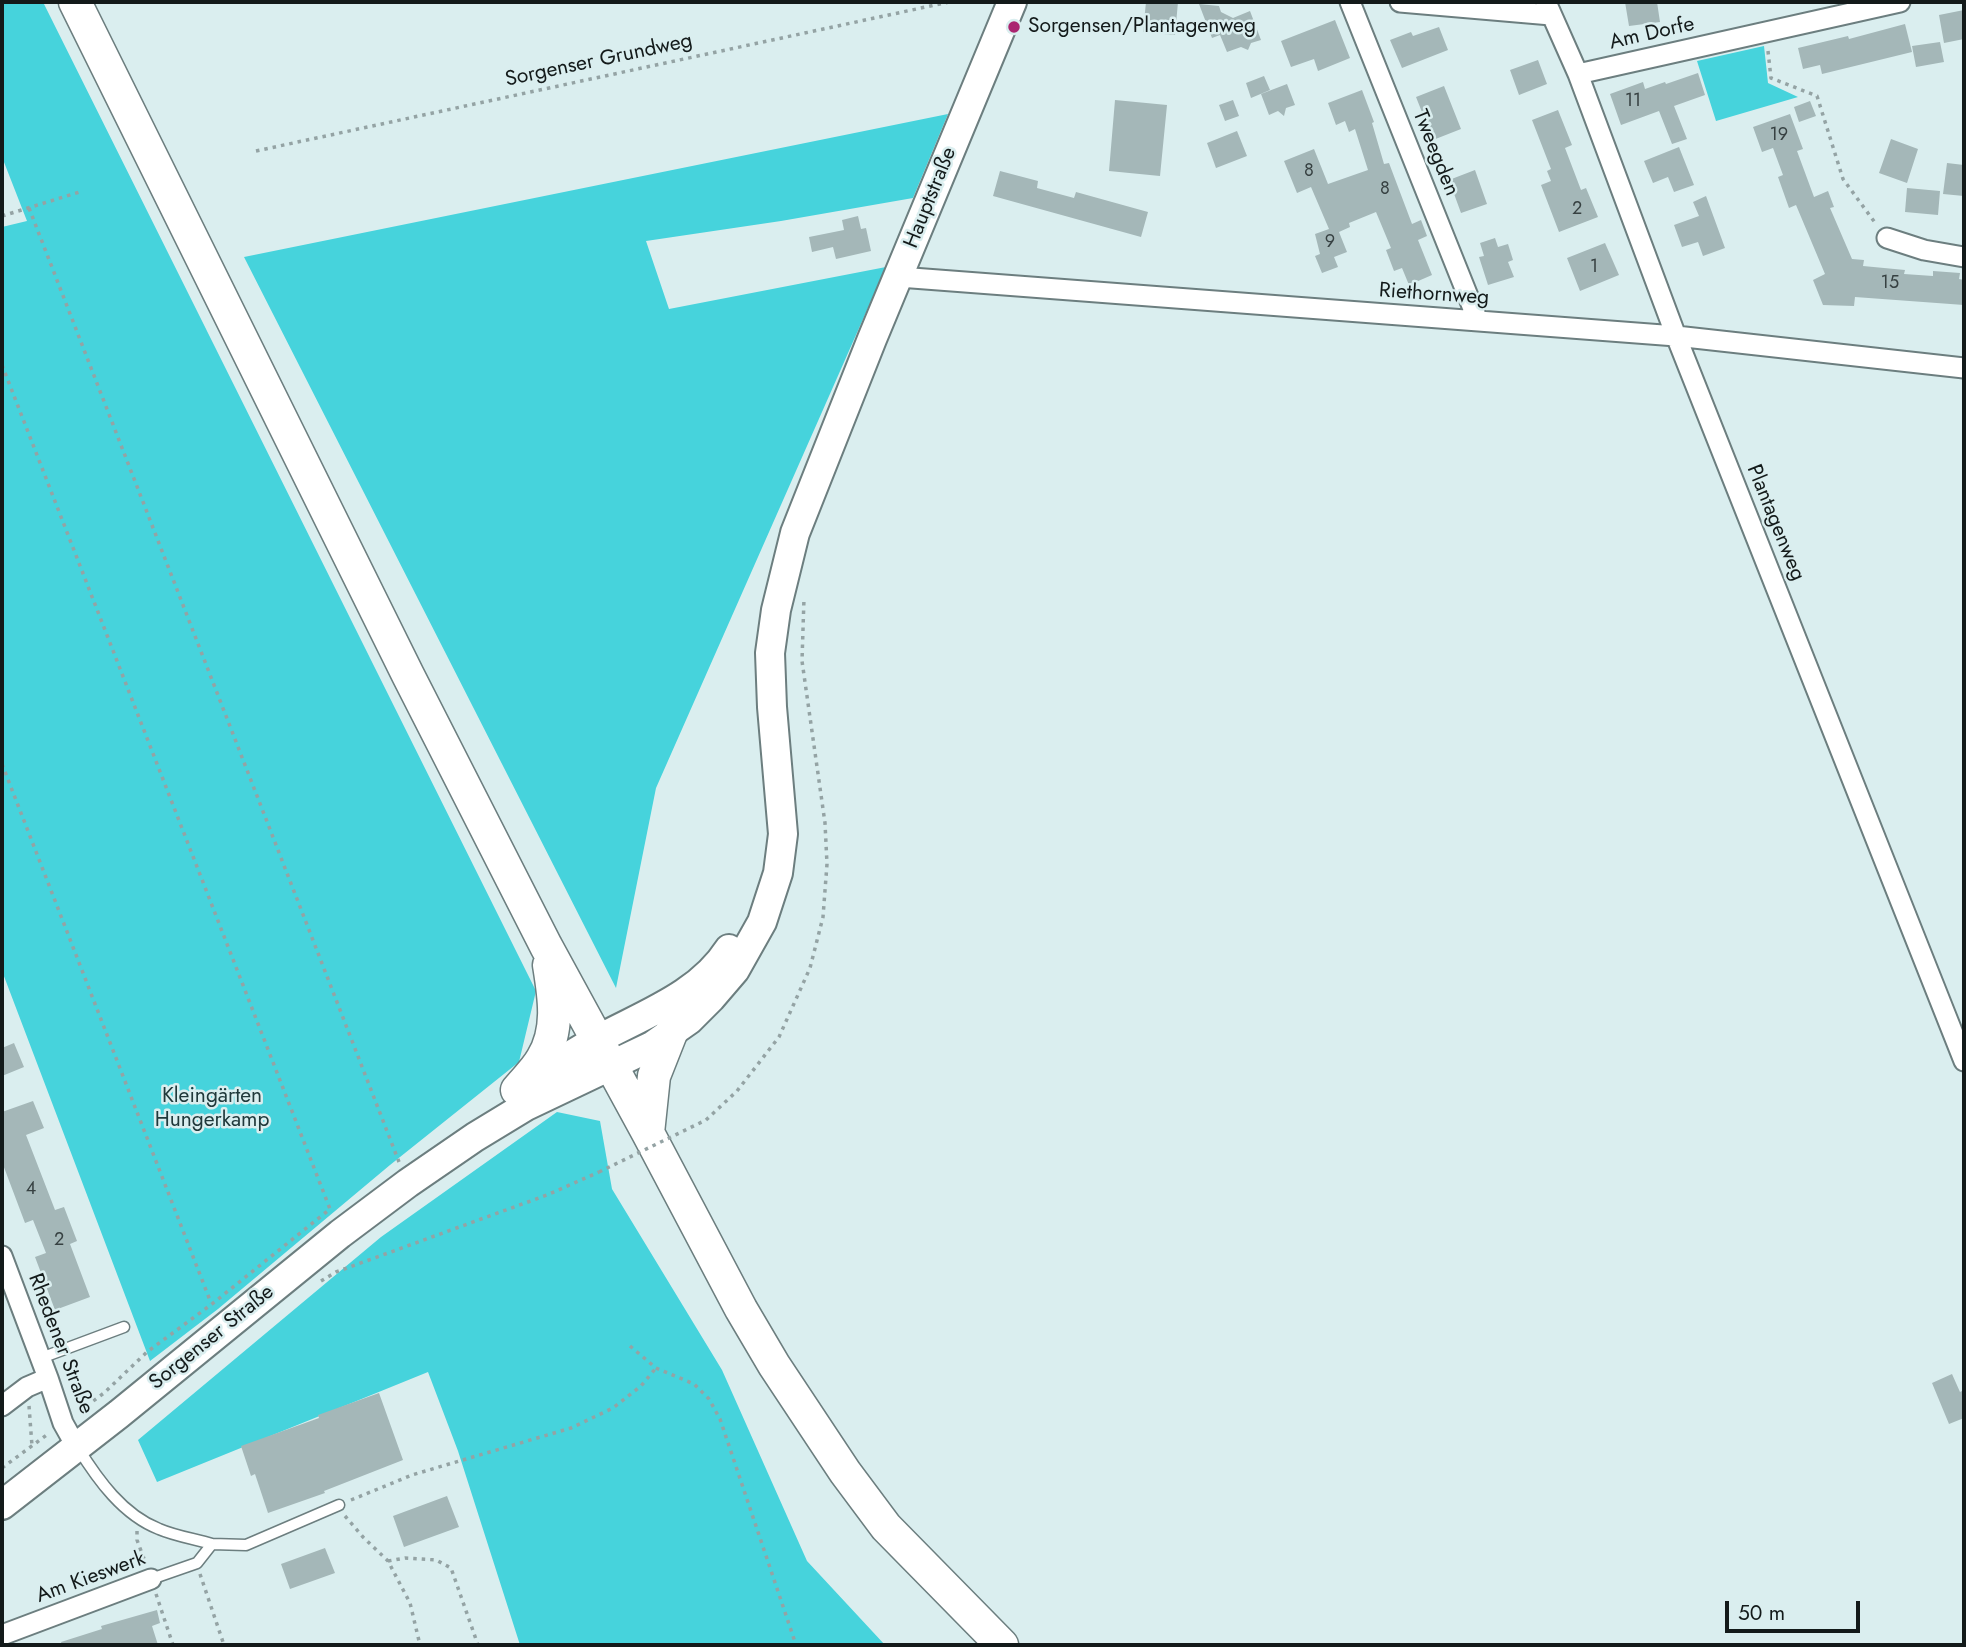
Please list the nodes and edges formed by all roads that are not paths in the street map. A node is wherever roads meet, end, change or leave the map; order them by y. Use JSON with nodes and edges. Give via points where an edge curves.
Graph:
{"nodes":[{"id":1,"x":75,"y":2,"type":"edge"},
{"id":2,"x":1012,"y":2,"type":"edge"},
{"id":3,"x":1350,"y":2,"type":"edge"},
{"id":4,"x":1400,"y":2,"type":"edge"},
{"id":5,"x":1900,"y":2,"type":"edge"},
{"id":6,"x":1549,"y":8,"type":"edge"},
{"id":7,"x":1578,"y":74,"type":"junction"},
{"id":8,"x":1887,"y":238,"type":"road end"},
{"id":9,"x":1964,"y":257,"type":"edge"},
{"id":10,"x":899,"y":277,"type":"junction"},
{"id":11,"x":1478,"y":321,"type":"junction"},
{"id":12,"x":1676,"y":336,"type":"junction"},
{"id":13,"x":1964,"y":368,"type":"edge"},
{"id":14,"x":779,"y":785,"type":"junction"},
{"id":15,"x":545,"y":946,"type":"junction"},
{"id":16,"x":671,"y":1033,"type":"junction"},
{"id":17,"x":604,"y":1053,"type":"junction"},
{"id":18,"x":1964,"y":1061,"type":"edge"},
{"id":19,"x":517,"y":1090,"type":"junction"},
{"id":20,"x":648,"y":1133,"type":"junction"},
{"id":21,"x":415,"y":1178,"type":"junction"},
{"id":22,"x":2,"y":1256,"type":"edge"},
{"id":23,"x":124,"y":1327,"type":"dead end"},
{"id":24,"x":41,"y":1358,"type":"junction"},
{"id":25,"x":48,"y":1378,"type":"junction"},
{"id":26,"x":2,"y":1406,"type":"edge"},
{"id":27,"x":77,"y":1448,"type":"junction"},
{"id":28,"x":2,"y":1505,"type":"edge"},
{"id":29,"x":339,"y":1505,"type":"road end"},
{"id":30,"x":212,"y":1544,"type":"junction"},
{"id":31,"x":151,"y":1579,"type":"joint"},
{"id":32,"x":2,"y":1635,"type":"edge"},
{"id":33,"x":1002,"y":1645,"type":"edge"}],
"edges":[{"from":1,"to":15,"type":"main road"},
{"from":2,"to":10,"type":"main road","name":"Hauptstraße"},
{"from":3,"to":11,"type":"street","name":"Tweegden"},
{"from":4,"to":6,"type":"street"},
{"from":5,"to":7,"type":"street","name":"Am Dorfe"},
{"from":6,"to":7,"type":"street","name":"Plantagenweg"},
{"from":7,"to":12,"type":"street","name":"Plantagenweg"},
{"from":8,"to":9,"type":"street"},
{"from":10,"to":11,"type":"street","name":"Riethornweg"},
{"from":10,"to":14,"type":"main road","name":"Hauptstraße","via":[[795,533],[776,610],[770,653]]},
{"from":11,"to":12,"type":"street","name":"Riethornweg"},
{"from":12,"to":13,"type":"street","name":"Riethornweg"},
{"from":12,"to":18,"type":"street","name":"Plantagenweg"},
{"from":14,"to":16,"type":"main road","via":[[783,834],[778,873],[762,922],[735,970]]},
{"from":14,"to":17,"type":"main road","via":[[768,871],[750,916],[722,959],[684,994]]},
{"from":15,"to":17,"type":"main road"},
{"from":15,"to":19,"type":"main road","via":[[555,1001],[553,1031],[543,1058]]},
{"from":16,"to":17,"type":"main road","via":[[652,1046]]},
{"from":16,"to":20,"type":"main road","via":[[654,1076]]},
{"from":17,"to":19,"type":"main road","via":[[564,1059]]},
{"from":17,"to":20,"type":"main road"},
{"from":17,"to":21,"type":"main road"},
{"from":19,"to":21,"type":"main road"},
{"from":20,"to":33,"type":"main road","via":[[774,1366],[845,1472],[886,1527]]},
{"from":21,"to":27,"type":"main road","name":"Sorgenser Straße","via":[[220,1314]]},
{"from":22,"to":24,"type":"street","name":"Rhedener Straße"},
{"from":23,"to":24,"type":"lane"},
{"from":24,"to":25,"type":"street","name":"Rhedener Straße"},
{"from":25,"to":26,"type":"street"},
{"from":25,"to":27,"type":"street","name":"Rhedener Straße"},
{"from":27,"to":28,"type":"main road","name":"Sorgenser Straße"},
{"from":27,"to":30,"type":"lane","via":[[108,1491],[136,1518],[159,1530]]},
{"from":29,"to":30,"type":"lane","via":[[246,1545]]},
{"from":30,"to":31,"type":"lane","name":"Am Kieswerk","via":[[197,1563]]},
{"from":31,"to":32,"type":"street","name":"Am Kieswerk"}]}
